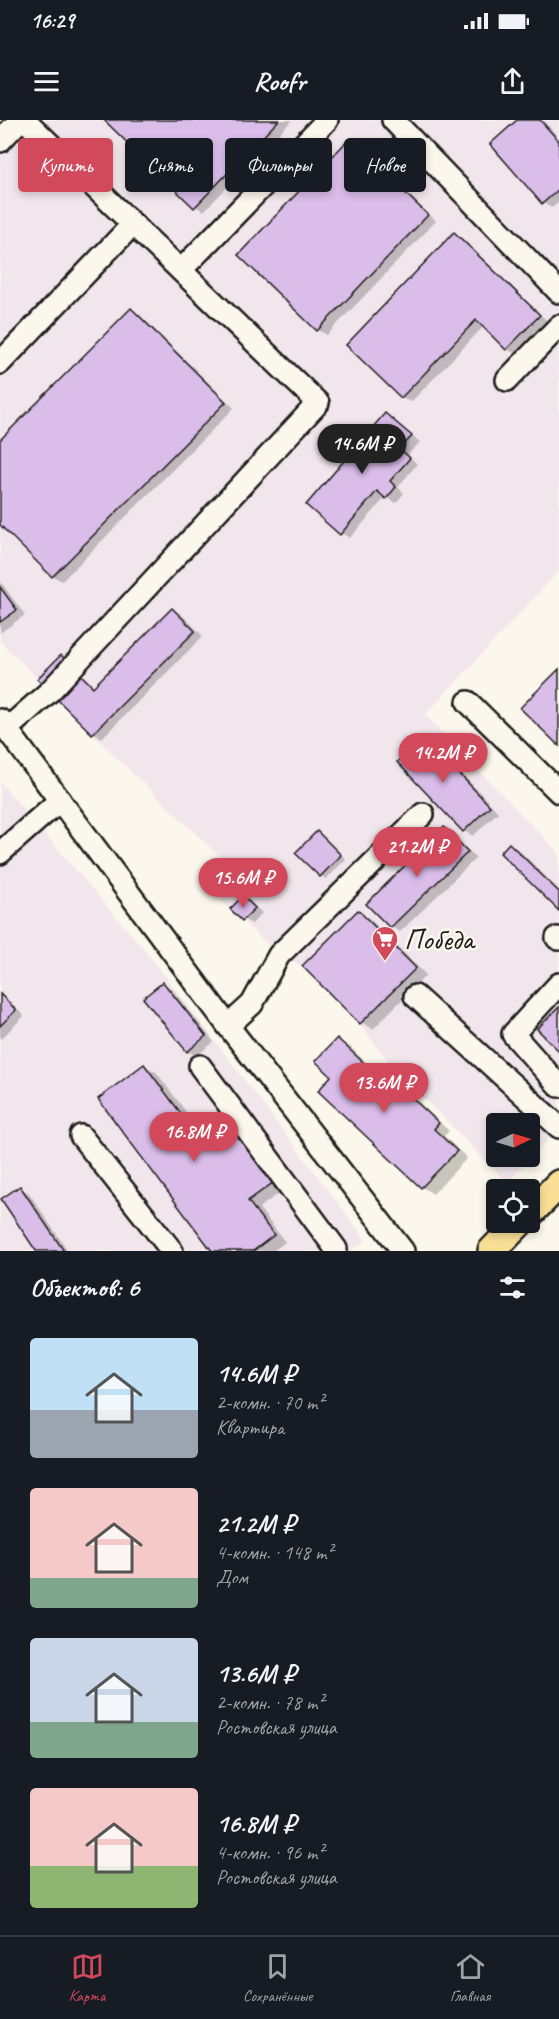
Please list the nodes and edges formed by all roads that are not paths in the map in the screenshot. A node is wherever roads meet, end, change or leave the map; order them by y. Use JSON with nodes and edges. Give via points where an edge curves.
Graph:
{"nodes":[{"id":1,"x":20,"y":120,"type":"edge"},
{"id":2,"x":25,"y":120,"type":"edge"},
{"id":3,"x":327,"y":120,"type":"edge"},
{"id":4,"x":393,"y":120,"type":"edge"},
{"id":5,"x":0,"y":141,"type":"edge"},
{"id":6,"x":133,"y":224,"type":"junction"},
{"id":7,"x":181,"y":270,"type":"junction"},
{"id":8,"x":559,"y":292,"type":"edge"},
{"id":9,"x":559,"y":326,"type":"edge"},
{"id":10,"x":0,"y":363,"type":"edge"},
{"id":11,"x":507,"y":380,"type":"dead end"},
{"id":12,"x":468,"y":702,"type":"dead end"},
{"id":13,"x":4,"y":724,"type":"edge"},
{"id":14,"x":559,"y":792,"type":"edge"},
{"id":15,"x":60,"y":800,"type":"junction"},
{"id":16,"x":423,"y":814,"type":"dead end"},
{"id":17,"x":0,"y":852,"type":"edge"},
{"id":18,"x":559,"y":984,"type":"edge"},
{"id":19,"x":415,"y":996,"type":"dead end"},
{"id":20,"x":228,"y":1026,"type":"junction"},
{"id":21,"x":200,"y":1066,"type":"dead end"},
{"id":22,"x":559,"y":1086,"type":"edge"},
{"id":23,"x":559,"y":1126,"type":"edge"},
{"id":24,"x":81,"y":1136,"type":"dead end"},
{"id":25,"x":559,"y":1184,"type":"edge"},
{"id":26,"x":540,"y":1203,"type":"edge"},
{"id":27,"x":509,"y":1233,"type":"edge"},
{"id":28,"x":335,"y":1250,"type":"edge"},
{"id":29,"x":172,"y":1251,"type":"edge"},
{"id":30,"x":403,"y":1251,"type":"edge"},
{"id":31,"x":492,"y":1251,"type":"edge"}],
"edges":[{"from":1,"to":5,"type":"street"},
{"from":2,"to":6,"type":"street"},
{"from":3,"to":7,"type":"street"},
{"from":4,"to":8,"type":"street"},
{"from":6,"to":7,"type":"street"},
{"from":6,"to":10,"type":"street"},
{"from":7,"to":13,"type":"street","via":[[318,403],[50,691]]},
{"from":9,"to":11,"type":"street"},
{"from":12,"to":14,"type":"street"},
{"from":13,"to":15,"type":"street"},
{"from":15,"to":17,"type":"street"},
{"from":15,"to":20,"type":"street"},
{"from":16,"to":20,"type":"street","via":[[279,955],[252,1004]]},
{"from":18,"to":22,"type":"street","via":[[513,1034]]},
{"from":19,"to":23,"type":"street"},
{"from":20,"to":30,"type":"street"},
{"from":21,"to":28,"type":"street"},
{"from":24,"to":29,"type":"street"},
{"from":25,"to":26,"type":"main road"},
{"from":27,"to":31,"type":"main road"}]}
